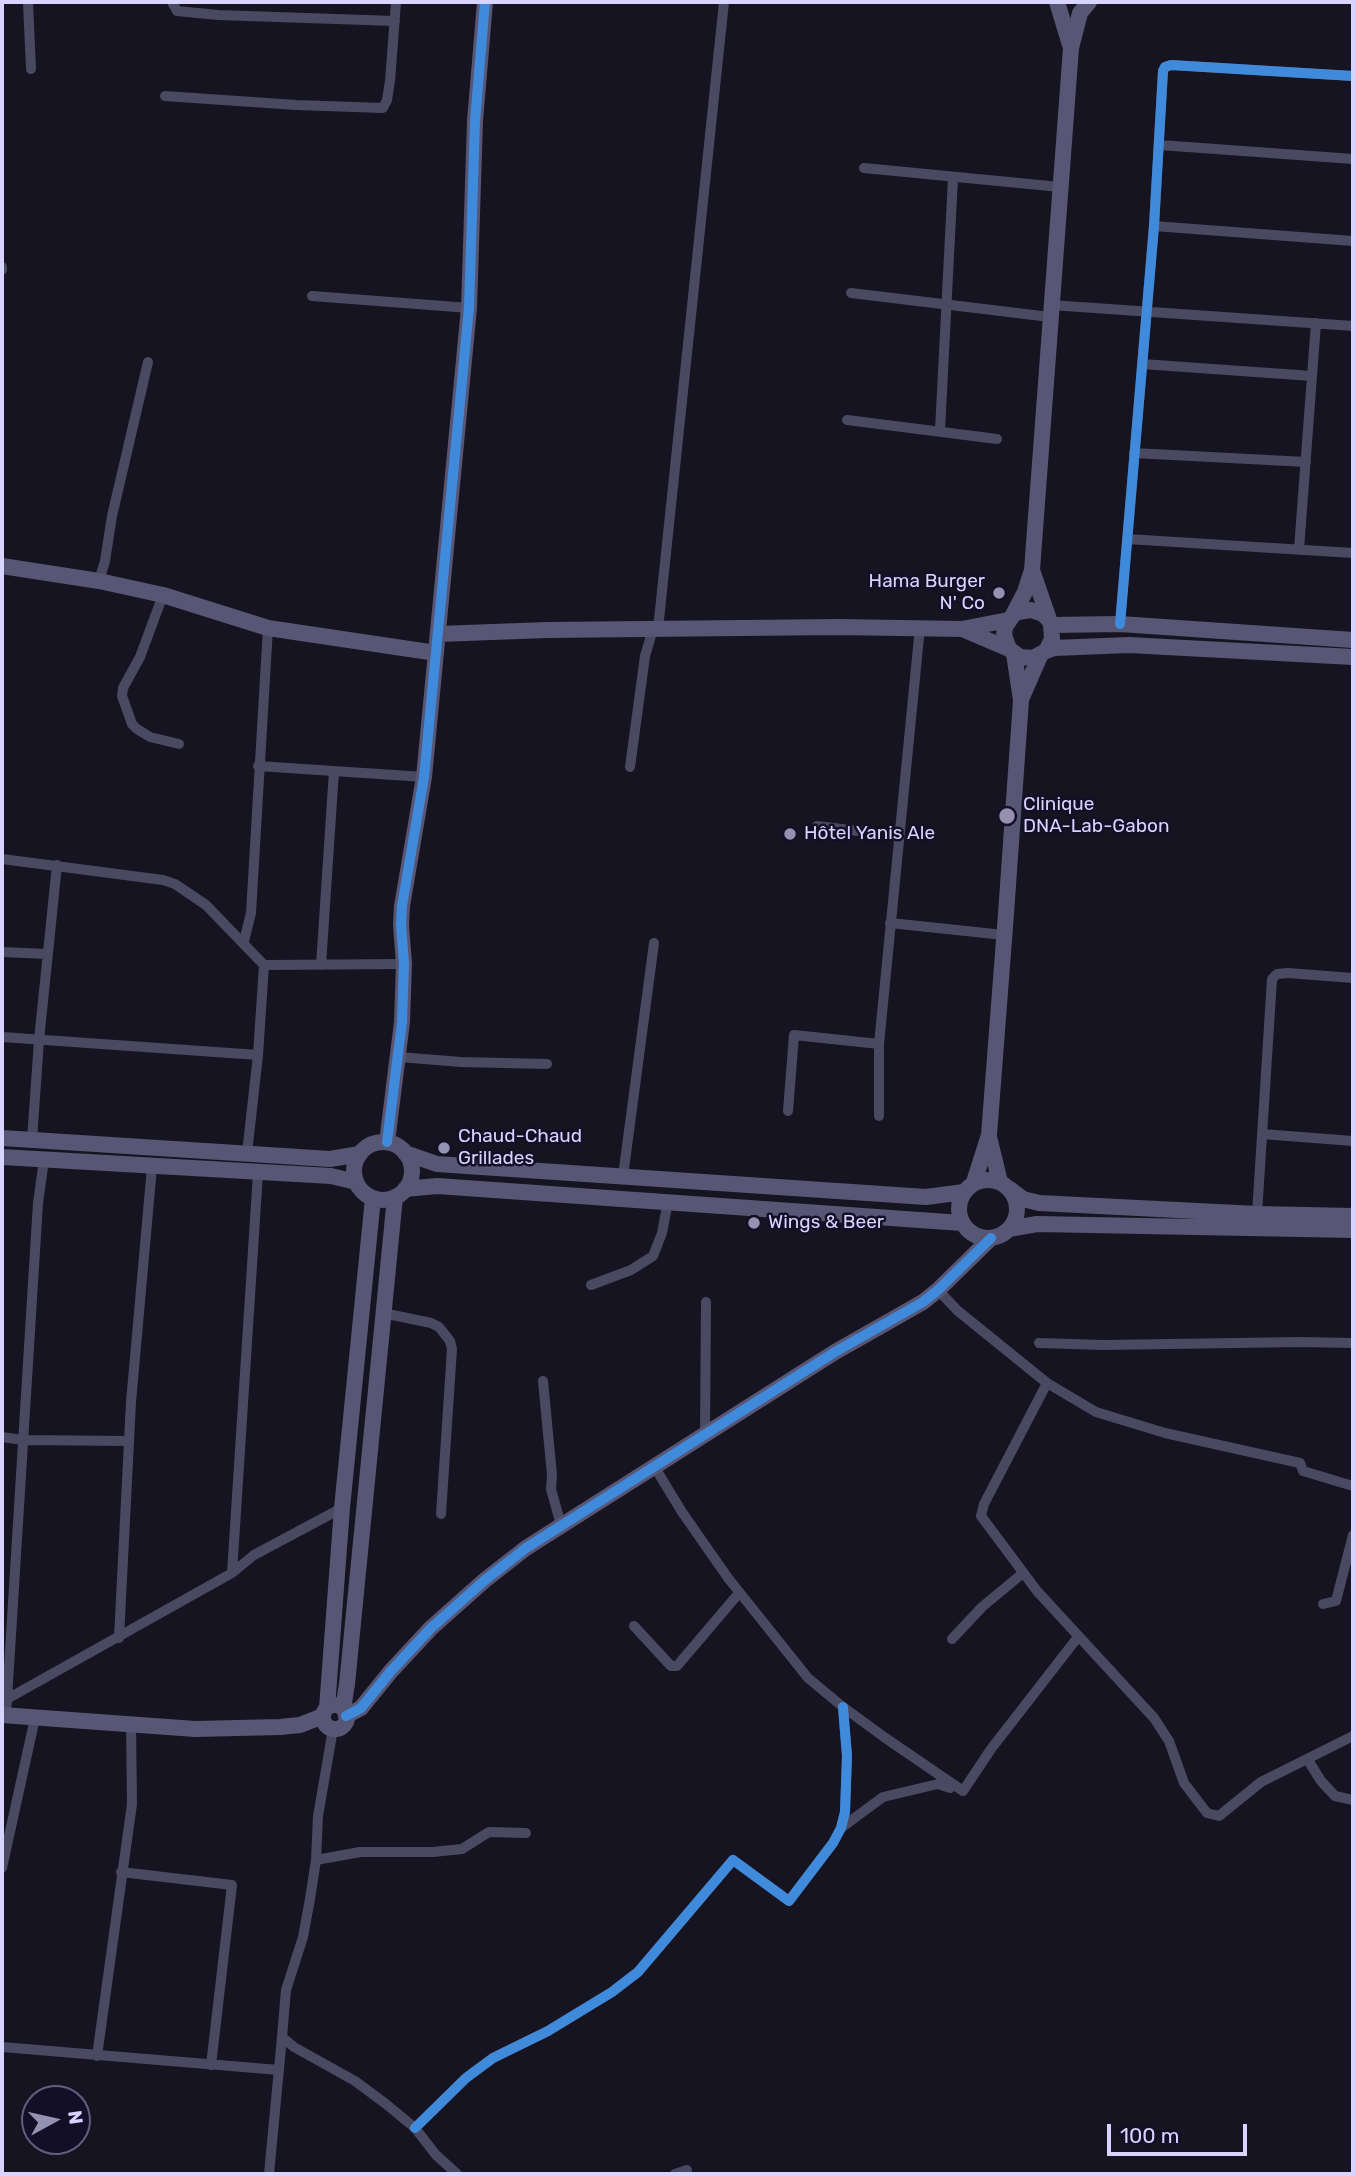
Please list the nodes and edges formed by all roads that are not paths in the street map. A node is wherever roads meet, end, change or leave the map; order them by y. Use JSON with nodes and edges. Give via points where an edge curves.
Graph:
{"nodes":[{"id":1,"x":28,"y":2,"type":"edge"},
{"id":2,"x":172,"y":2,"type":"edge"},
{"id":3,"x":396,"y":2,"type":"edge"},
{"id":4,"x":485,"y":2,"type":"edge"},
{"id":5,"x":724,"y":2,"type":"edge"},
{"id":6,"x":1057,"y":2,"type":"edge"},
{"id":7,"x":1063,"y":2,"type":"edge"},
{"id":8,"x":1087,"y":2,"type":"edge"},
{"id":9,"x":395,"y":21,"type":"junction"},
{"id":10,"x":1071,"y":48,"type":"junction"},
{"id":11,"x":31,"y":69,"type":"dead end"},
{"id":12,"x":1353,"y":76,"type":"edge"},
{"id":13,"x":164,"y":96,"type":"dead end"},
{"id":14,"x":1160,"y":145,"type":"junction"},
{"id":15,"x":1353,"y":159,"type":"edge"},
{"id":16,"x":864,"y":168,"type":"dead end"},
{"id":17,"x":953,"y":178,"type":"junction"},
{"id":18,"x":1060,"y":187,"type":"junction"},
{"id":19,"x":1154,"y":226,"type":"junction"},
{"id":20,"x":1353,"y":241,"type":"edge"},
{"id":21,"x":851,"y":293,"type":"dead end"},
{"id":22,"x":312,"y":296,"type":"dead end"},
{"id":23,"x":946,"y":305,"type":"junction"},
{"id":24,"x":470,"y":308,"type":"junction"},
{"id":25,"x":1050,"y":311,"type":"junction"},
{"id":26,"x":1147,"y":311,"type":"junction"},
{"id":27,"x":1316,"y":323,"type":"junction"},
{"id":28,"x":1353,"y":326,"type":"edge"},
{"id":29,"x":148,"y":362,"type":"dead end"},
{"id":30,"x":1142,"y":364,"type":"junction"},
{"id":31,"x":1312,"y":376,"type":"junction"},
{"id":32,"x":847,"y":420,"type":"dead end"},
{"id":33,"x":940,"y":430,"type":"junction"},
{"id":34,"x":997,"y":439,"type":"dead end"},
{"id":35,"x":1134,"y":453,"type":"junction"},
{"id":36,"x":1306,"y":462,"type":"junction"},
{"id":37,"x":1127,"y":539,"type":"junction"},
{"id":38,"x":1298,"y":549,"type":"junction"},
{"id":39,"x":1353,"y":553,"type":"edge"},
{"id":40,"x":2,"y":566,"type":"edge"},
{"id":41,"x":1032,"y":570,"type":"junction"},
{"id":42,"x":99,"y":581,"type":"junction"},
{"id":43,"x":163,"y":595,"type":"junction"},
{"id":44,"x":1010,"y":618,"type":"junction"},
{"id":45,"x":1049,"y":622,"type":"junction"},
{"id":46,"x":1120,"y":624,"type":"junction"},
{"id":47,"x":920,"y":627,"type":"junction"},
{"id":48,"x":268,"y":628,"type":"junction"},
{"id":49,"x":656,"y":629,"type":"junction"},
{"id":50,"x":962,"y":629,"type":"junction"},
{"id":51,"x":438,"y":634,"type":"junction"},
{"id":52,"x":1353,"y":640,"type":"edge"},
{"id":53,"x":1011,"y":651,"type":"junction"},
{"id":54,"x":436,"y":653,"type":"junction"},
{"id":55,"x":1043,"y":654,"type":"junction"},
{"id":56,"x":1353,"y":657,"type":"edge"},
{"id":57,"x":1021,"y":700,"type":"junction"},
{"id":58,"x":180,"y":744,"type":"dead end"},
{"id":59,"x":258,"y":766,"type":"junction"},
{"id":60,"x":630,"y":767,"type":"dead end"},
{"id":61,"x":334,"y":771,"type":"junction"},
{"id":62,"x":424,"y":776,"type":"junction"},
{"id":63,"x":817,"y":826,"type":"dead end"},
{"id":64,"x":899,"y":835,"type":"junction"},
{"id":65,"x":2,"y":859,"type":"edge"},
{"id":66,"x":57,"y":865,"type":"junction"},
{"id":67,"x":890,"y":923,"type":"junction"},
{"id":68,"x":1004,"y":935,"type":"junction"},
{"id":69,"x":244,"y":942,"type":"junction"},
{"id":70,"x":654,"y":943,"type":"dead end"},
{"id":71,"x":2,"y":951,"type":"edge"},
{"id":72,"x":47,"y":954,"type":"junction"},
{"id":73,"x":404,"y":964,"type":"junction"},
{"id":74,"x":264,"y":965,"type":"junction"},
{"id":75,"x":321,"y":965,"type":"junction"},
{"id":76,"x":1353,"y":978,"type":"edge"},
{"id":77,"x":2,"y":1037,"type":"edge"},
{"id":78,"x":39,"y":1040,"type":"junction"},
{"id":79,"x":879,"y":1044,"type":"junction"},
{"id":80,"x":258,"y":1055,"type":"junction"},
{"id":81,"x":399,"y":1057,"type":"junction"},
{"id":82,"x":547,"y":1065,"type":"dead end"},
{"id":83,"x":788,"y":1111,"type":"dead end"},
{"id":84,"x":879,"y":1116,"type":"dead end"},
{"id":85,"x":1262,"y":1134,"type":"junction"},
{"id":86,"x":989,"y":1135,"type":"junction"},
{"id":87,"x":2,"y":1138,"type":"edge"},
{"id":88,"x":32,"y":1140,"type":"junction"},
{"id":89,"x":1353,"y":1141,"type":"edge"},
{"id":90,"x":387,"y":1142,"type":"junction"},
{"id":91,"x":247,"y":1153,"type":"junction"},
{"id":92,"x":405,"y":1153,"type":"junction"},
{"id":93,"x":360,"y":1154,"type":"junction"},
{"id":94,"x":2,"y":1157,"type":"edge"},
{"id":95,"x":44,"y":1160,"type":"junction"},
{"id":96,"x":152,"y":1167,"type":"junction"},
{"id":97,"x":258,"y":1173,"type":"junction"},
{"id":98,"x":623,"y":1176,"type":"junction"},
{"id":99,"x":356,"y":1182,"type":"junction"},
{"id":100,"x":1005,"y":1185,"type":"junction"},
{"id":101,"x":969,"y":1187,"type":"junction"},
{"id":102,"x":400,"y":1193,"type":"junction"},
{"id":103,"x":373,"y":1198,"type":"junction"},
{"id":104,"x":668,"y":1201,"type":"junction"},
{"id":105,"x":1257,"y":1214,"type":"junction"},
{"id":106,"x":1353,"y":1216,"type":"edge"},
{"id":107,"x":962,"y":1223,"type":"junction"},
{"id":108,"x":1009,"y":1229,"type":"junction"},
{"id":109,"x":1353,"y":1230,"type":"edge"},
{"id":110,"x":991,"y":1238,"type":"junction"},
{"id":111,"x":591,"y":1285,"type":"dead end"},
{"id":112,"x":938,"y":1290,"type":"junction"},
{"id":113,"x":706,"y":1302,"type":"dead end"},
{"id":114,"x":383,"y":1313,"type":"junction"},
{"id":115,"x":1040,"y":1343,"type":"dead end"},
{"id":116,"x":1353,"y":1343,"type":"edge"},
{"id":117,"x":543,"y":1381,"type":"dead end"},
{"id":118,"x":1047,"y":1383,"type":"junction"},
{"id":119,"x":705,"y":1433,"type":"junction"},
{"id":120,"x":2,"y":1437,"type":"edge"},
{"id":121,"x":23,"y":1440,"type":"junction"},
{"id":122,"x":129,"y":1441,"type":"junction"},
{"id":123,"x":654,"y":1466,"type":"junction"},
{"id":124,"x":1353,"y":1486,"type":"edge"},
{"id":125,"x":342,"y":1508,"type":"junction"},
{"id":126,"x":442,"y":1514,"type":"dead end"},
{"id":127,"x":561,"y":1525,"type":"junction"},
{"id":128,"x":1353,"y":1535,"type":"edge"},
{"id":129,"x":232,"y":1573,"type":"junction"},
{"id":130,"x":1023,"y":1573,"type":"junction"},
{"id":131,"x":739,"y":1593,"type":"junction"},
{"id":132,"x":1323,"y":1604,"type":"dead end"},
{"id":133,"x":634,"y":1626,"type":"dead end"},
{"id":134,"x":1078,"y":1637,"type":"junction"},
{"id":135,"x":119,"y":1638,"type":"junction"},
{"id":136,"x":952,"y":1639,"type":"dead end"},
{"id":137,"x":843,"y":1707,"type":"junction"},
{"id":138,"x":5,"y":1710,"type":"edge"},
{"id":139,"x":334,"y":1716,"type":"junction"},
{"id":140,"x":35,"y":1718,"type":"junction"},
{"id":141,"x":131,"y":1723,"type":"junction"},
{"id":142,"x":1353,"y":1736,"type":"edge"},
{"id":143,"x":1308,"y":1760,"type":"junction"},
{"id":144,"x":963,"y":1791,"type":"junction"},
{"id":145,"x":1353,"y":1800,"type":"edge"},
{"id":146,"x":841,"y":1828,"type":"junction"},
{"id":147,"x":526,"y":1833,"type":"dead end"},
{"id":148,"x":316,"y":1860,"type":"junction"},
{"id":149,"x":2,"y":1868,"type":"edge"},
{"id":150,"x":121,"y":1872,"type":"junction"},
{"id":151,"x":282,"y":2037,"type":"junction"},
{"id":152,"x":2,"y":2047,"type":"edge"},
{"id":153,"x":97,"y":2056,"type":"junction"},
{"id":154,"x":211,"y":2065,"type":"junction"},
{"id":155,"x":279,"y":2070,"type":"junction"},
{"id":156,"x":415,"y":2128,"type":"junction"},
{"id":157,"x":687,"y":2170,"type":"dead end"},
{"id":158,"x":269,"y":2174,"type":"edge"},
{"id":159,"x":457,"y":2174,"type":"edge"},
{"id":160,"x":675,"y":2174,"type":"edge"}],
"edges":[{"from":1,"to":11,"type":"street"},
{"from":2,"to":9,"type":"street","via":[[177,11],[218,15]]},
{"from":3,"to":9,"type":"street"},
{"from":4,"to":24,"type":"street","via":[[475,121]]},
{"from":5,"to":49,"type":"street"},
{"from":6,"to":10,"type":"street"},
{"from":7,"to":8,"type":"street"},
{"from":8,"to":10,"type":"street"},
{"from":9,"to":13,"type":"street","via":[[383,108]]},
{"from":10,"to":18,"type":"street"},
{"from":12,"to":14,"type":"street","via":[[1167,65]]},
{"from":14,"to":15,"type":"street"},
{"from":14,"to":19,"type":"street"},
{"from":16,"to":17,"type":"street"},
{"from":17,"to":18,"type":"street"},
{"from":17,"to":23,"type":"street"},
{"from":18,"to":25,"type":"street"},
{"from":19,"to":20,"type":"street"},
{"from":19,"to":26,"type":"street"},
{"from":21,"to":23,"type":"street"},
{"from":22,"to":24,"type":"street"},
{"from":23,"to":25,"type":"street"},
{"from":23,"to":33,"type":"street"},
{"from":24,"to":51,"type":"street"},
{"from":25,"to":26,"type":"street"},
{"from":25,"to":41,"type":"street"},
{"from":26,"to":27,"type":"street"},
{"from":26,"to":30,"type":"street"},
{"from":27,"to":28,"type":"street"},
{"from":27,"to":31,"type":"street"},
{"from":29,"to":42,"type":"street"},
{"from":30,"to":31,"type":"street"},
{"from":30,"to":35,"type":"street"},
{"from":31,"to":36,"type":"street"},
{"from":32,"to":33,"type":"street"},
{"from":33,"to":34,"type":"street"},
{"from":35,"to":36,"type":"street"},
{"from":35,"to":37,"type":"street"},
{"from":36,"to":38,"type":"street"},
{"from":37,"to":38,"type":"street"},
{"from":37,"to":46,"type":"street"},
{"from":38,"to":39,"type":"street"},
{"from":40,"to":42,"type":"street"},
{"from":41,"to":44,"type":"street"},
{"from":41,"to":45,"type":"street"},
{"from":42,"to":43,"type":"street"},
{"from":43,"to":48,"type":"street"},
{"from":43,"to":58,"type":"street","via":[[122,696],[137,729],[149,737]]},
{"from":44,"to":45,"type":"street","via":[[1031,610]]},
{"from":44,"to":50,"type":"street"},
{"from":44,"to":53,"type":"street","via":[[1004,635]]},
{"from":45,"to":46,"type":"street"},
{"from":45,"to":55,"type":"street","via":[[1052,639]]},
{"from":46,"to":52,"type":"street"},
{"from":47,"to":49,"type":"street"},
{"from":47,"to":50,"type":"street"},
{"from":47,"to":64,"type":"street"},
{"from":48,"to":54,"type":"street"},
{"from":48,"to":59,"type":"street"},
{"from":49,"to":51,"type":"street"},
{"from":49,"to":60,"type":"street","via":[[645,656]]},
{"from":50,"to":53,"type":"street"},
{"from":51,"to":54,"type":"street"},
{"from":53,"to":55,"type":"street","via":[[1026,659]]},
{"from":53,"to":57,"type":"street"},
{"from":54,"to":62,"type":"street"},
{"from":55,"to":56,"type":"street","via":[[1054,648],[1129,645]]},
{"from":55,"to":57,"type":"street"},
{"from":57,"to":68,"type":"street"},
{"from":59,"to":61,"type":"street"},
{"from":59,"to":69,"type":"street","via":[[251,913]]},
{"from":61,"to":62,"type":"street"},
{"from":61,"to":75,"type":"street"},
{"from":62,"to":73,"type":"street","via":[[402,906]]},
{"from":63,"to":64,"type":"street"},
{"from":64,"to":67,"type":"street"},
{"from":65,"to":66,"type":"street"},
{"from":66,"to":69,"type":"street","via":[[175,884],[206,905]]},
{"from":66,"to":72,"type":"street"},
{"from":67,"to":68,"type":"street"},
{"from":67,"to":79,"type":"street"},
{"from":68,"to":86,"type":"street"},
{"from":69,"to":74,"type":"street"},
{"from":70,"to":98,"type":"street"},
{"from":71,"to":72,"type":"street"},
{"from":72,"to":78,"type":"street"},
{"from":73,"to":75,"type":"street"},
{"from":73,"to":81,"type":"street"},
{"from":74,"to":75,"type":"street"},
{"from":74,"to":80,"type":"street"},
{"from":76,"to":85,"type":"street","via":[[1288,973],[1272,979]]},
{"from":77,"to":78,"type":"street"},
{"from":78,"to":80,"type":"street"},
{"from":78,"to":88,"type":"street"},
{"from":79,"to":83,"type":"street","via":[[794,1035]]},
{"from":79,"to":84,"type":"street"},
{"from":80,"to":91,"type":"street"},
{"from":81,"to":82,"type":"street"},
{"from":81,"to":90,"type":"street"},
{"from":85,"to":89,"type":"street"},
{"from":85,"to":105,"type":"street"},
{"from":86,"to":100,"type":"street"},
{"from":86,"to":101,"type":"street"},
{"from":87,"to":88,"type":"street"},
{"from":88,"to":91,"type":"street"},
{"from":90,"to":92,"type":"street"},
{"from":90,"to":93,"type":"street","via":[[372,1144]]},
{"from":91,"to":93,"type":"street","via":[[330,1159]]},
{"from":92,"to":98,"type":"street","via":[[437,1164]]},
{"from":92,"to":102,"type":"street","via":[[412,1171]]},
{"from":93,"to":99,"type":"street","via":[[354,1167]]},
{"from":94,"to":95,"type":"street"},
{"from":95,"to":96,"type":"street"},
{"from":95,"to":121,"type":"street"},
{"from":96,"to":97,"type":"street"},
{"from":96,"to":122,"type":"street"},
{"from":97,"to":99,"type":"street","via":[[331,1176]]},
{"from":97,"to":129,"type":"street"},
{"from":98,"to":101,"type":"street","via":[[926,1196]]},
{"from":99,"to":103,"type":"street"},
{"from":100,"to":101,"type":"street","via":[[987,1179]]},
{"from":100,"to":105,"type":"street","via":[[1023,1199],[1039,1203]]},
{"from":100,"to":108,"type":"street","via":[[1017,1210]]},
{"from":101,"to":107,"type":"street","via":[[959,1207]]},
{"from":102,"to":103,"type":"street","via":[[384,1200]]},
{"from":102,"to":104,"type":"street","via":[[437,1186]]},
{"from":102,"to":114,"type":"street"},
{"from":103,"to":125,"type":"street"},
{"from":104,"to":107,"type":"street"},
{"from":104,"to":111,"type":"street","via":[[653,1256]]},
{"from":105,"to":106,"type":"street"},
{"from":107,"to":110,"type":"street","via":[[974,1234]]},
{"from":108,"to":109,"type":"street","via":[[1037,1224]]},
{"from":108,"to":110,"type":"street"},
{"from":110,"to":112,"type":"street"},
{"from":112,"to":118,"type":"street"},
{"from":112,"to":119,"type":"street"},
{"from":113,"to":119,"type":"street"},
{"from":114,"to":126,"type":"street","via":[[431,1323],[450,1341]]},
{"from":114,"to":139,"type":"street","via":[[348,1671]]},
{"from":115,"to":116,"type":"street"},
{"from":117,"to":127,"type":"street","via":[[551,1489]]},
{"from":118,"to":124,"type":"street","via":[[1096,1412],[1165,1433],[1300,1463],[1304,1471]]},
{"from":118,"to":130,"type":"street","via":[[980,1512]]},
{"from":119,"to":123,"type":"street"},
{"from":120,"to":121,"type":"street"},
{"from":121,"to":122,"type":"street"},
{"from":121,"to":138,"type":"street"},
{"from":122,"to":135,"type":"street"},
{"from":123,"to":127,"type":"street"},
{"from":123,"to":131,"type":"street"},
{"from":125,"to":129,"type":"street","via":[[254,1555]]},
{"from":125,"to":139,"type":"street"},
{"from":127,"to":139,"type":"street","via":[[526,1548],[431,1628],[361,1708]]},
{"from":128,"to":132,"type":"street","via":[[1336,1601]]},
{"from":129,"to":135,"type":"street"},
{"from":130,"to":134,"type":"street"},
{"from":130,"to":136,"type":"street"},
{"from":131,"to":133,"type":"street","via":[[677,1666],[671,1667]]},
{"from":131,"to":137,"type":"street","via":[[808,1678]]},
{"from":134,"to":143,"type":"street","via":[[1154,1718],[1169,1741],[1184,1783],[1207,1813],[1219,1816],[1261,1782]]},
{"from":134,"to":144,"type":"street"},
{"from":135,"to":138,"type":"street"},
{"from":137,"to":144,"type":"street"},
{"from":137,"to":146,"type":"street","via":[[847,1797]]},
{"from":138,"to":140,"type":"street"},
{"from":139,"to":141,"type":"street","via":[[253,1729]]},
{"from":139,"to":148,"type":"street"},
{"from":140,"to":141,"type":"street"},
{"from":140,"to":149,"type":"street"},
{"from":141,"to":150,"type":"street","via":[[132,1804]]},
{"from":142,"to":143,"type":"street"},
{"from":143,"to":145,"type":"street","via":[[1335,1796]]},
{"from":144,"to":146,"type":"street","via":[[938,1784],[883,1797]]},
{"from":146,"to":156,"type":"street","via":[[789,1901],[733,1860],[638,1972],[548,2031],[493,2058]]},
{"from":147,"to":148,"type":"street","via":[[489,1832],[462,1849],[360,1852]]},
{"from":148,"to":151,"type":"street","via":[[303,1937],[286,1990]]},
{"from":150,"to":153,"type":"street"},
{"from":150,"to":154,"type":"street","via":[[232,1885]]},
{"from":151,"to":155,"type":"street"},
{"from":151,"to":156,"type":"street","via":[[355,2081]]},
{"from":152,"to":153,"type":"street"},
{"from":153,"to":154,"type":"street"},
{"from":154,"to":155,"type":"street"},
{"from":155,"to":158,"type":"street"},
{"from":156,"to":159,"type":"street"},
{"from":157,"to":160,"type":"street"}]}
